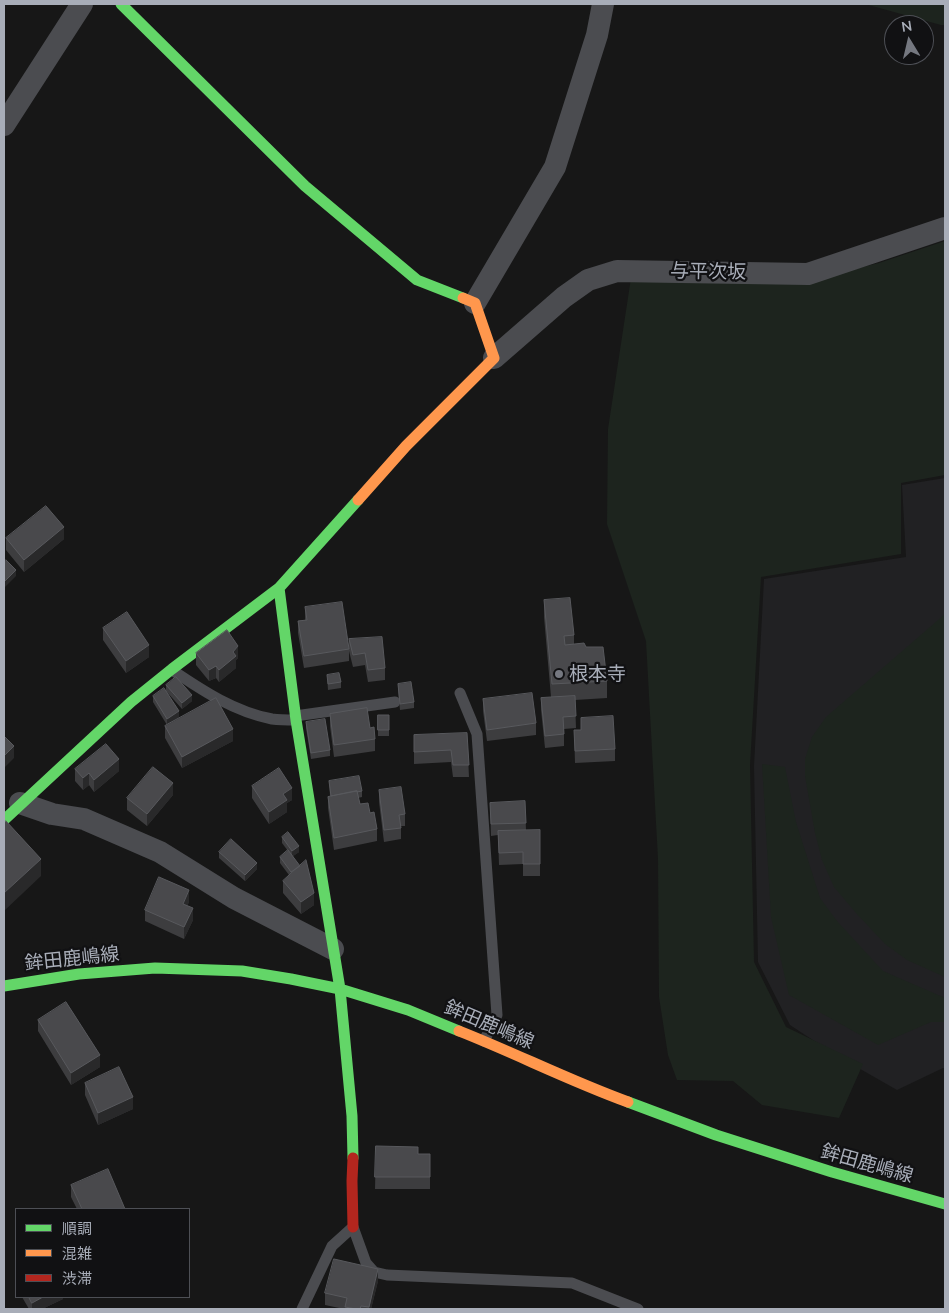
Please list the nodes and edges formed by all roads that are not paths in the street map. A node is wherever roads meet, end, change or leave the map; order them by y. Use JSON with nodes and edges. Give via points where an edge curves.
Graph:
{"nodes":[{"id":1,"x":82,"y":4,"type":"edge"},
{"id":2,"x":121,"y":4,"type":"edge"},
{"id":3,"x":603,"y":4,"type":"edge"},
{"id":4,"x":4,"y":124,"type":"edge"},
{"id":5,"x":945,"y":228,"type":"edge"},
{"id":6,"x":475,"y":304,"type":"junction"},
{"id":7,"x":494,"y":358,"type":"junction"},
{"id":8,"x":279,"y":588,"type":"junction"},
{"id":9,"x":172,"y":669,"type":"junction"},
{"id":10,"x":460,"y":693,"type":"dead end"},
{"id":11,"x":395,"y":702,"type":"dead end"},
{"id":12,"x":295,"y":718,"type":"junction"},
{"id":13,"x":20,"y":803,"type":"junction"},
{"id":14,"x":4,"y":820,"type":"edge"},
{"id":15,"x":333,"y":949,"type":"junction"},
{"id":16,"x":4,"y":986,"type":"edge"},
{"id":17,"x":340,"y":989,"type":"junction"},
{"id":18,"x":484,"y":1041,"type":"junction"},
{"id":19,"x":945,"y":1204,"type":"edge"},
{"id":20,"x":353,"y":1227,"type":"junction"},
{"id":21,"x":302,"y":1309,"type":"edge"},
{"id":22,"x":638,"y":1309,"type":"edge"}],
"edges":[{"from":1,"to":4,"type":"street"},
{"from":2,"to":6,"type":"street","via":[[305,186],[416,280]]},
{"from":3,"to":6,"type":"street","via":[[597,35],[555,167]]},
{"from":5,"to":7,"type":"street","name":"与平次坂","via":[[808,274],[617,271],[588,280]]},
{"from":6,"to":7,"type":"street"},
{"from":7,"to":8,"type":"street","via":[[406,446]]},
{"from":8,"to":9,"type":"street"},
{"from":8,"to":12,"type":"street"},
{"from":9,"to":12,"type":"lane","via":[[235,708],[273,719]]},
{"from":9,"to":13,"type":"street"},
{"from":10,"to":18,"type":"lane","via":[[477,734],[497,1015]]},
{"from":11,"to":12,"type":"lane"},
{"from":12,"to":15,"type":"street"},
{"from":13,"to":14,"type":"street"},
{"from":13,"to":15,"type":"street","via":[[52,814],[84,819],[160,852],[234,898]]},
{"from":15,"to":17,"type":"street"},
{"from":16,"to":17,"type":"street","name":"鉾田鹿嶋線","via":[[79,974],[155,968],[242,971]]},
{"from":17,"to":18,"type":"street","name":"鉾田鹿嶋線","via":[[408,1010]]},
{"from":17,"to":20,"type":"street","via":[[354,1149]]},
{"from":18,"to":19,"type":"street","name":"鉾田鹿嶋線","via":[[594,1090],[716,1135]]},
{"from":20,"to":21,"type":"lane","via":[[332,1246]]},
{"from":20,"to":22,"type":"lane","via":[[366,1263],[374,1272],[572,1283]]}]}
